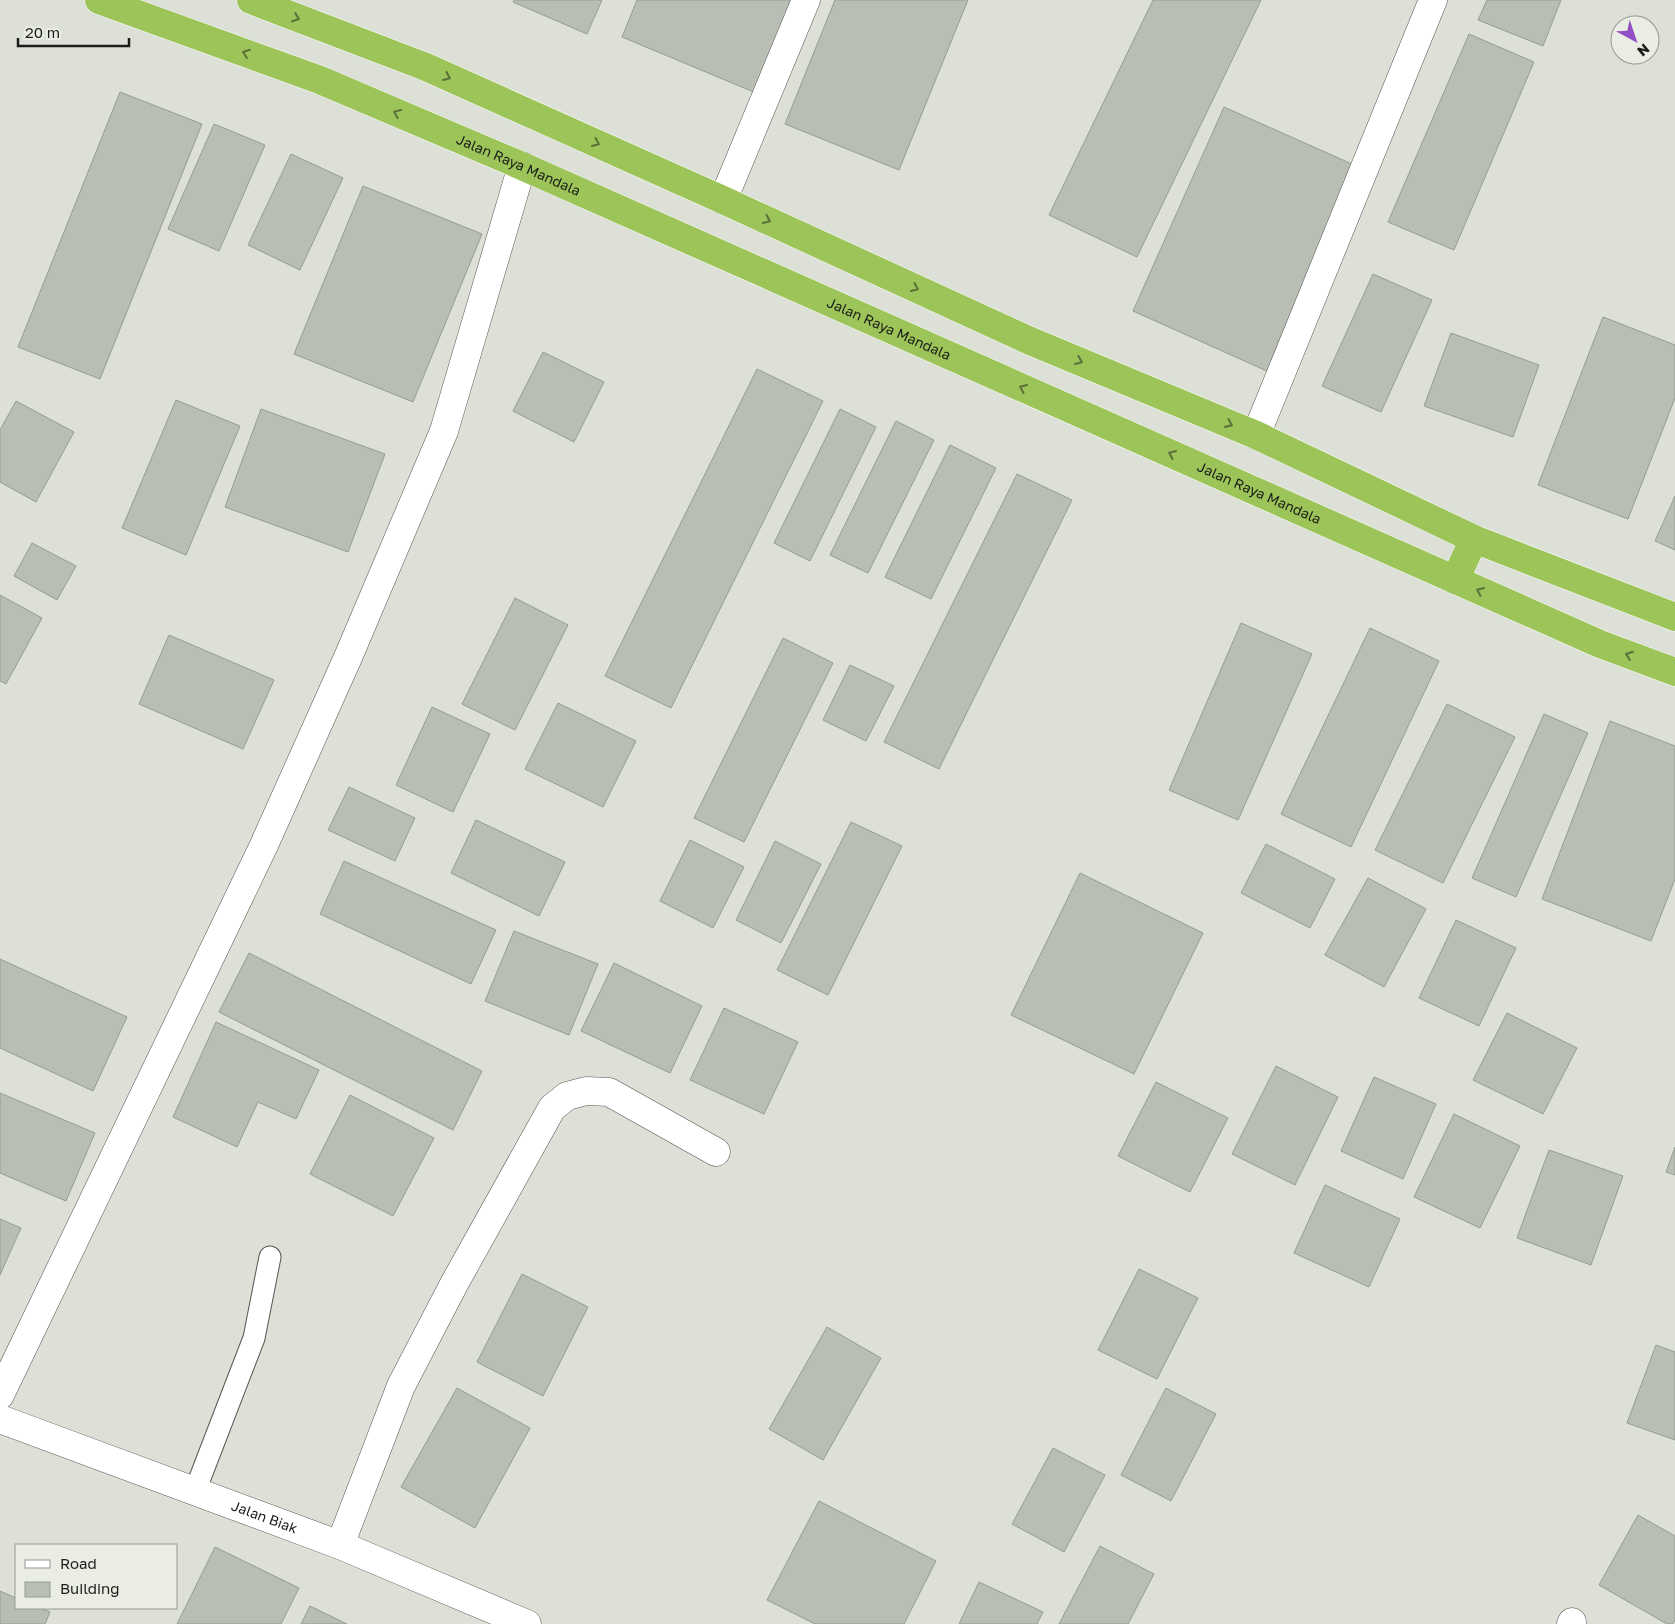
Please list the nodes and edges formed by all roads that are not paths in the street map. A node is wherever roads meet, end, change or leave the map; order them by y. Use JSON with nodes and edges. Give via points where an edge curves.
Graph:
{"nodes":[{"id":1,"x":99,"y":0,"type":"edge"},
{"id":2,"x":251,"y":0,"type":"edge"},
{"id":3,"x":806,"y":0,"type":"edge"},
{"id":4,"x":1433,"y":0,"type":"edge"},
{"id":5,"x":522,"y":166,"type":"junction"},
{"id":6,"x":722,"y":200,"type":"junction"},
{"id":7,"x":1256,"y":435,"type":"junction"},
{"id":8,"x":1474,"y":539,"type":"junction"},
{"id":9,"x":1455,"y":580,"type":"junction"},
{"id":10,"x":1675,"y":616,"type":"edge"},
{"id":11,"x":1675,"y":672,"type":"edge"},
{"id":12,"x":716,"y":1152,"type":"dead end"},
{"id":13,"x":270,"y":1258,"type":"dead end"},
{"id":14,"x":0,"y":1395,"type":"edge"},
{"id":15,"x":0,"y":1419,"type":"edge"},
{"id":16,"x":195,"y":1491,"type":"junction"},
{"id":17,"x":340,"y":1545,"type":"junction"},
{"id":18,"x":527,"y":1624,"type":"edge"}],
"edges":[{"from":5,"to":1,"type":"highway","name":"Jalan Raya Mandala","one_way":true,"via":[[320,80]]},
{"from":2,"to":6,"type":"highway","one_way":true,"via":[[426,68]]},
{"from":3,"to":6,"type":"street"},
{"from":4,"to":7,"type":"street"},
{"from":9,"to":5,"type":"highway","name":"Jalan Raya Mandala","one_way":true},
{"from":5,"to":14,"type":"street","via":[[444,431],[350,655],[264,845]]},
{"from":6,"to":7,"type":"highway","one_way":true,"via":[[1028,340]]},
{"from":7,"to":8,"type":"highway"},
{"from":8,"to":9,"type":"highway"},
{"from":8,"to":10,"type":"highway"},
{"from":11,"to":9,"type":"highway","name":"Jalan Raya Mandala","one_way":true,"via":[[1600,644]]},
{"from":12,"to":17,"type":"street","via":[[609,1092],[586,1091],[567,1096],[552,1108],[401,1386]]},
{"from":13,"to":16,"type":"lane","via":[[254,1338]]},
{"from":15,"to":16,"type":"street","name":"Jalan Biak"},
{"from":16,"to":17,"type":"street","name":"Jalan Biak"},
{"from":17,"to":18,"type":"street","name":"Jalan Biak"}]}
